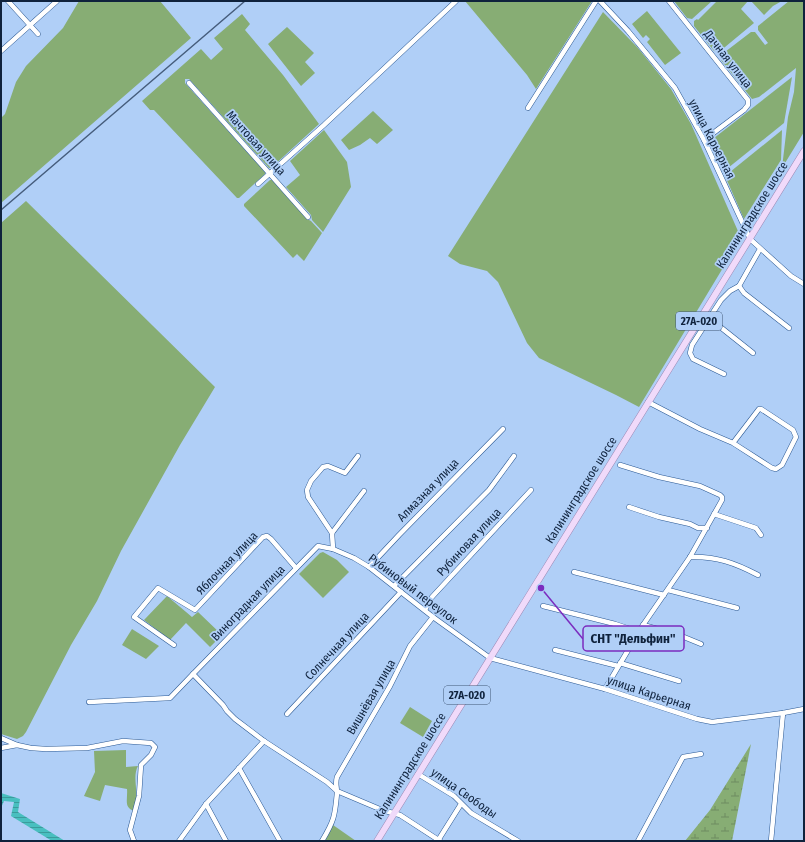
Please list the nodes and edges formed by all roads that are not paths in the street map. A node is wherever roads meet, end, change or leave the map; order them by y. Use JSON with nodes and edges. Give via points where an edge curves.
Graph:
{"nodes":[{"id":1,"x":8,"y":1,"type":"edge"},
{"id":2,"x":57,"y":1,"type":"edge"},
{"id":3,"x":456,"y":1,"type":"edge"},
{"id":4,"x":596,"y":1,"type":"edge"},
{"id":5,"x":600,"y":1,"type":"edge"},
{"id":6,"x":669,"y":1,"type":"edge"},
{"id":7,"x":38,"y":34,"type":"dead end"},
{"id":8,"x":1,"y":51,"type":"edge"},
{"id":9,"x":189,"y":83,"type":"dead end"},
{"id":10,"x":528,"y":108,"type":"dead end"},
{"id":11,"x":704,"y":140,"type":"junction"},
{"id":12,"x":804,"y":151,"type":"edge"},
{"id":13,"x":270,"y":174,"type":"junction"},
{"id":14,"x":258,"y":184,"type":"dead end"},
{"id":15,"x":308,"y":217,"type":"dead end"},
{"id":16,"x":750,"y":239,"type":"junction"},
{"id":17,"x":760,"y":249,"type":"junction"},
{"id":18,"x":804,"y":284,"type":"edge"},
{"id":19,"x":738,"y":286,"type":"junction"},
{"id":20,"x":711,"y":316,"type":"junction"},
{"id":21,"x":789,"y":328,"type":"dead end"},
{"id":22,"x":754,"y":353,"type":"dead end"},
{"id":23,"x":724,"y":374,"type":"dead end"},
{"id":24,"x":648,"y":402,"type":"junction"},
{"id":25,"x":503,"y":429,"type":"dead end"},
{"id":26,"x":733,"y":443,"type":"junction"},
{"id":27,"x":358,"y":456,"type":"dead end"},
{"id":28,"x":514,"y":456,"type":"dead end"},
{"id":29,"x":620,"y":465,"type":"dead end"},
{"id":30,"x":364,"y":490,"type":"dead end"},
{"id":31,"x":531,"y":490,"type":"dead end"},
{"id":32,"x":629,"y":507,"type":"dead end"},
{"id":33,"x":714,"y":514,"type":"junction"},
{"id":34,"x":707,"y":528,"type":"junction"},
{"id":35,"x":332,"y":533,"type":"junction"},
{"id":36,"x":762,"y":535,"type":"dead end"},
{"id":37,"x":318,"y":546,"type":"joint"},
{"id":38,"x":333,"y":549,"type":"junction"},
{"id":39,"x":690,"y":557,"type":"junction"},
{"id":40,"x":370,"y":567,"type":"junction"},
{"id":41,"x":296,"y":568,"type":"junction"},
{"id":42,"x":574,"y":572,"type":"dead end"},
{"id":43,"x":758,"y":575,"type":"dead end"},
{"id":44,"x":394,"y":586,"type":"junction"},
{"id":45,"x":668,"y":590,"type":"junction"},
{"id":46,"x":401,"y":592,"type":"junction"},
{"id":47,"x":664,"y":595,"type":"junction"},
{"id":48,"x":543,"y":606,"type":"dead end"},
{"id":49,"x":737,"y":608,"type":"dead end"},
{"id":50,"x":425,"y":610,"type":"junction"},
{"id":51,"x":433,"y":617,"type":"junction"},
{"id":52,"x":643,"y":626,"type":"junction"},
{"id":53,"x":639,"y":632,"type":"junction"},
{"id":54,"x":701,"y":644,"type":"dead end"},
{"id":55,"x":174,"y":645,"type":"dead end"},
{"id":56,"x":555,"y":650,"type":"dead end"},
{"id":57,"x":490,"y":658,"type":"junction"},
{"id":58,"x":619,"y":664,"type":"junction"},
{"id":59,"x":193,"y":674,"type":"junction"},
{"id":60,"x":679,"y":681,"type":"dead end"},
{"id":61,"x":605,"y":689,"type":"junction"},
{"id":62,"x":89,"y":702,"type":"dead end"},
{"id":63,"x":804,"y":709,"type":"edge"},
{"id":64,"x":783,"y":713,"type":"junction"},
{"id":65,"x":287,"y":714,"type":"dead end"},
{"id":66,"x":1,"y":738,"type":"edge"},
{"id":67,"x":264,"y":741,"type":"junction"},
{"id":68,"x":17,"y":745,"type":"junction"},
{"id":69,"x":1,"y":748,"type":"edge"},
{"id":70,"x":701,"y":754,"type":"dead end"},
{"id":71,"x":239,"y":768,"type":"junction"},
{"id":72,"x":418,"y":774,"type":"junction"},
{"id":73,"x":337,"y":791,"type":"junction"},
{"id":74,"x":206,"y":804,"type":"junction"},
{"id":75,"x":461,"y":804,"type":"junction"},
{"id":76,"x":394,"y":813,"type":"junction"},
{"id":77,"x":440,"y":840,"type":"edge"},
{"id":78,"x":134,"y":841,"type":"edge"},
{"id":79,"x":179,"y":841,"type":"edge"},
{"id":80,"x":226,"y":841,"type":"edge"},
{"id":81,"x":280,"y":841,"type":"edge"},
{"id":82,"x":322,"y":841,"type":"edge"},
{"id":83,"x":377,"y":841,"type":"edge"},
{"id":84,"x":518,"y":841,"type":"edge"},
{"id":85,"x":638,"y":841,"type":"edge"},
{"id":86,"x":771,"y":841,"type":"edge"}],
"edges":[{"from":1,"to":7,"type":"street"},
{"from":2,"to":8,"type":"street"},
{"from":3,"to":13,"type":"street"},
{"from":4,"to":10,"type":"street"},
{"from":5,"to":11,"type":"street","name":"улица Карьерная","via":[[675,88]]},
{"from":6,"to":11,"type":"street","name":"Дачная улица","via":[[748,100],[744,110]]},
{"from":9,"to":13,"type":"street","name":"Мачтовая улица"},
{"from":11,"to":16,"type":"street","name":"улица Карьерная"},
{"from":12,"to":16,"type":"main road","name":"Калининградское шоссе","number":"27А-020"},
{"from":13,"to":14,"type":"street"},
{"from":13,"to":15,"type":"street","name":"Мачтовая улица"},
{"from":16,"to":17,"type":"street","name":"улица Карьерная"},
{"from":16,"to":24,"type":"main road","name":"Калининградское шоссе","number":"27А-020"},
{"from":17,"to":18,"type":"street","name":"улица Карьерная"},
{"from":17,"to":19,"type":"street"},
{"from":19,"to":20,"type":"street","via":[[721,300]]},
{"from":19,"to":21,"type":"street"},
{"from":20,"to":22,"type":"street","via":[[714,322]]},
{"from":20,"to":23,"type":"street","via":[[692,345],[690,353],[693,359]]},
{"from":24,"to":26,"type":"street"},
{"from":24,"to":57,"type":"main road","name":"Калининградское шоссе","number":"27А-020"},
{"from":25,"to":40,"type":"street","name":"Алмазная улица","via":[[399,534]]},
{"from":26,"to":26,"type":"street","via":[[759,409],[793,430],[796,437],[782,464],[776,469]]},
{"from":27,"to":35,"type":"street","via":[[345,473],[328,466],[324,467],[311,481],[307,490],[308,496]]},
{"from":28,"to":44,"type":"street","via":[[489,490]]},
{"from":29,"to":33,"type":"street","via":[[700,486],[722,496]]},
{"from":30,"to":35,"type":"street"},
{"from":31,"to":50,"type":"street","name":"Рубиновая улица","via":[[432,597]]},
{"from":32,"to":34,"type":"street","via":[[698,528]]},
{"from":33,"to":34,"type":"street"},
{"from":33,"to":36,"type":"street","via":[[756,528]]},
{"from":34,"to":39,"type":"street"},
{"from":35,"to":38,"type":"street"},
{"from":37,"to":38,"type":"street","name":"Рубиновый переулок"},
{"from":37,"to":41,"type":"street","name":"Виноградная улица"},
{"from":38,"to":40,"type":"street","name":"Рубиновый переулок"},
{"from":39,"to":43,"type":"street","via":[[706,556],[738,564]]},
{"from":39,"to":45,"type":"street"},
{"from":40,"to":44,"type":"street","name":"Рубиновый переулок"},
{"from":41,"to":55,"type":"street","name":"Яблочная улица","via":[[267,536],[263,537],[195,610],[158,588],[134,617]]},
{"from":41,"to":59,"type":"street","name":"Виноградная улица"},
{"from":42,"to":47,"type":"street"},
{"from":44,"to":46,"type":"street","name":"Рубиновый переулок"},
{"from":45,"to":47,"type":"street"},
{"from":45,"to":49,"type":"street"},
{"from":46,"to":50,"type":"street","name":"Рубиновый переулок"},
{"from":46,"to":65,"type":"street","name":"Солнечная улица"},
{"from":47,"to":52,"type":"street"},
{"from":48,"to":53,"type":"street"},
{"from":50,"to":51,"type":"street","name":"Рубиновый переулок"},
{"from":51,"to":57,"type":"street","name":"Рубиновый переулок"},
{"from":51,"to":73,"type":"street","name":"Вишнёвая улица","via":[[410,646],[390,686],[337,777]]},
{"from":52,"to":53,"type":"street"},
{"from":52,"to":54,"type":"street","via":[[679,635]]},
{"from":53,"to":58,"type":"street"},
{"from":56,"to":58,"type":"street"},
{"from":57,"to":61,"type":"street","name":"улица Карьерная"},
{"from":57,"to":72,"type":"main road","name":"Калининградское шоссе","number":"27А-020"},
{"from":58,"to":60,"type":"street"},
{"from":58,"to":61,"type":"street"},
{"from":59,"to":62,"type":"street","name":"Виноградная улица","via":[[170,698]]},
{"from":59,"to":67,"type":"street","via":[[223,704],[226,711]]},
{"from":61,"to":64,"type":"street","name":"улица Карьерная","via":[[712,722]]},
{"from":63,"to":64,"type":"street","name":"улица Карьерная"},
{"from":64,"to":86,"type":"street"},
{"from":66,"to":68,"type":"street"},
{"from":67,"to":71,"type":"street"},
{"from":67,"to":73,"type":"street"},
{"from":68,"to":69,"type":"street"},
{"from":68,"to":78,"type":"street","via":[[46,749],[86,748],[123,741],[150,743],[155,747],[141,765],[139,796],[130,830]]},
{"from":70,"to":85,"type":"street","via":[[683,757]]},
{"from":71,"to":74,"type":"street"},
{"from":71,"to":81,"type":"street"},
{"from":72,"to":75,"type":"street","name":"улица Свободы","via":[[454,796]]},
{"from":72,"to":76,"type":"main road","name":"Калининградское шоссе","number":"27А-020"},
{"from":73,"to":76,"type":"street"},
{"from":73,"to":82,"type":"street","name":"Вишнёвая улица","via":[[334,818]]},
{"from":74,"to":79,"type":"street"},
{"from":74,"to":80,"type":"street"},
{"from":75,"to":77,"type":"street"},
{"from":75,"to":84,"type":"street","name":"улица Свободы","via":[[471,813]]},
{"from":76,"to":77,"type":"street"},
{"from":76,"to":83,"type":"main road","name":"Калининградское шоссе","number":"27А-020"}]}
